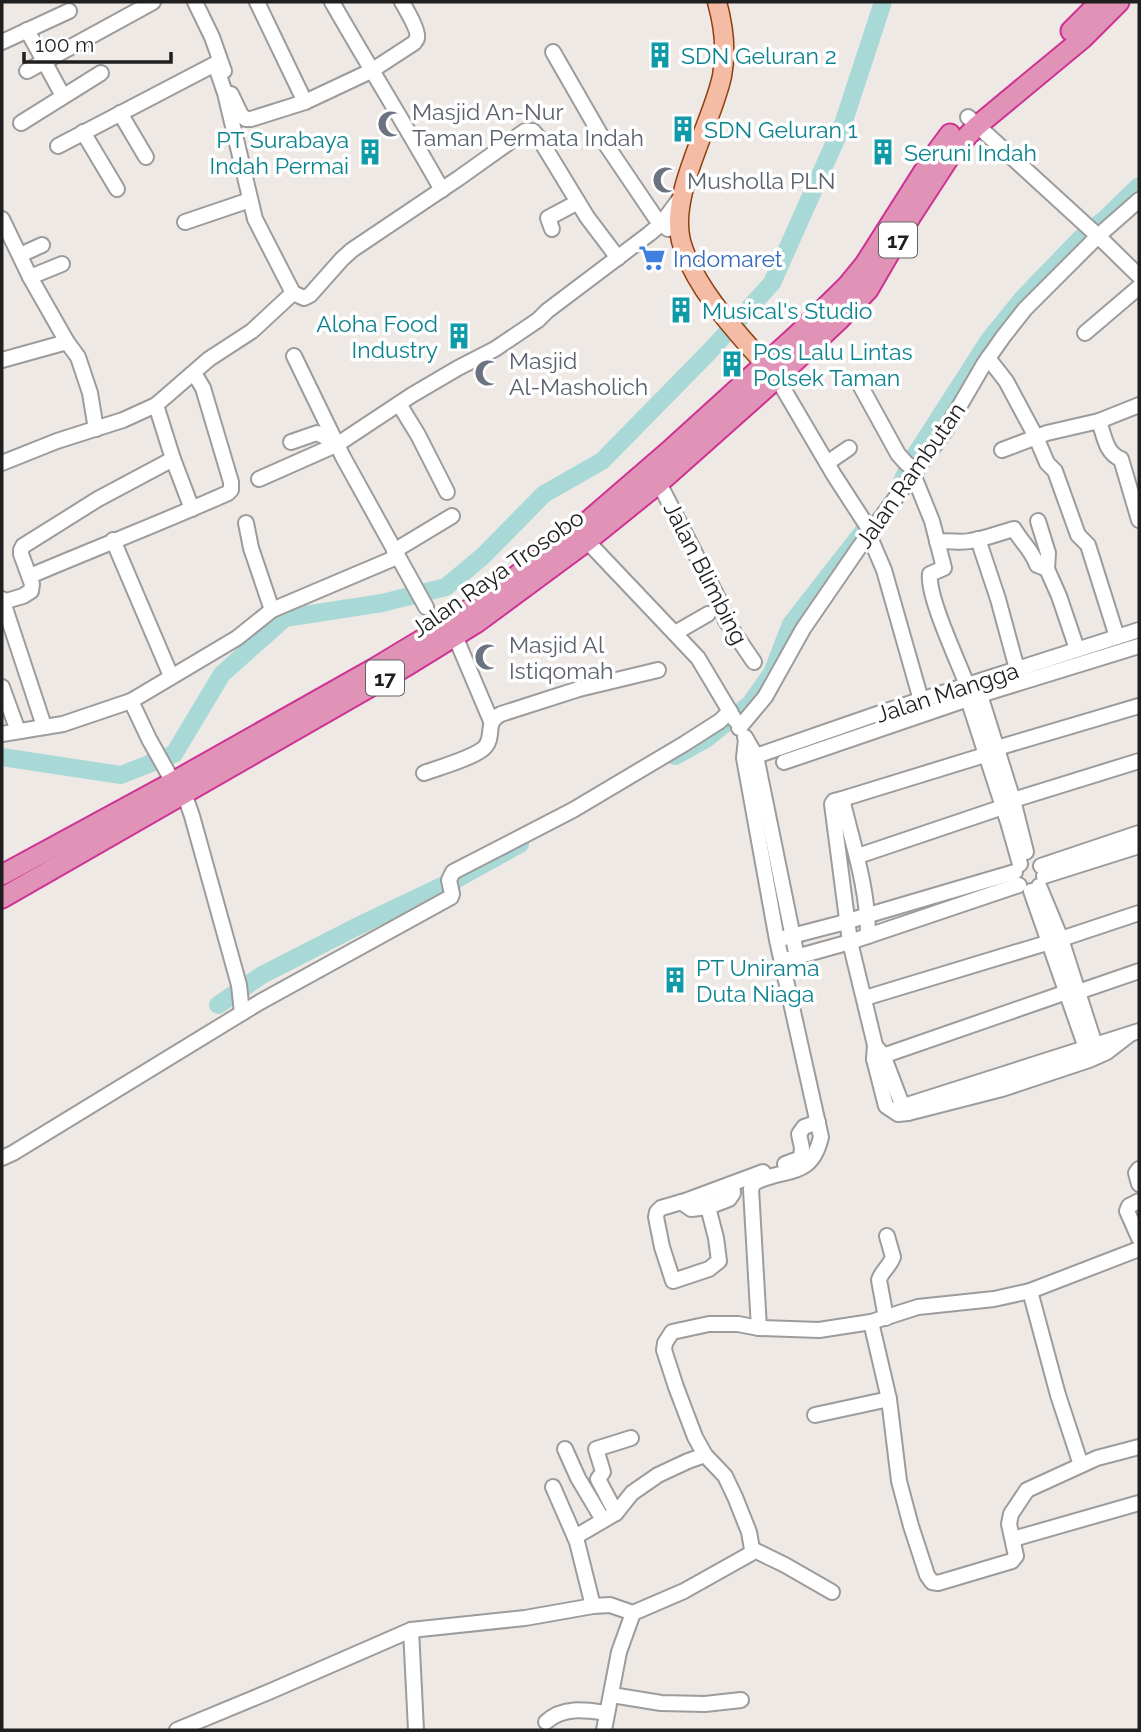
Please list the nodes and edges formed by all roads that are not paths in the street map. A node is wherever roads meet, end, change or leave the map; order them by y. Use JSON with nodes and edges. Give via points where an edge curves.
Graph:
{"nodes":[{"id":1,"x":153,"y":2,"type":"edge"},
{"id":2,"x":186,"y":2,"type":"edge"},
{"id":3,"x":195,"y":2,"type":"edge"},
{"id":4,"x":257,"y":2,"type":"edge"},
{"id":5,"x":332,"y":2,"type":"edge"},
{"id":6,"x":402,"y":2,"type":"edge"},
{"id":7,"x":717,"y":2,"type":"edge"},
{"id":8,"x":1100,"y":2,"type":"edge"},
{"id":9,"x":1119,"y":2,"type":"edge"},
{"id":10,"x":69,"y":11,"type":"dead end"},
{"id":11,"x":27,"y":30,"type":"junction"},
{"id":12,"x":2,"y":42,"type":"edge"},
{"id":13,"x":553,"y":52,"type":"dead end"},
{"id":14,"x":45,"y":62,"type":"junction"},
{"id":15,"x":215,"y":64,"type":"junction"},
{"id":16,"x":27,"y":71,"type":"dead end"},
{"id":17,"x":371,"y":71,"type":"junction"},
{"id":18,"x":101,"y":73,"type":"dead end"},
{"id":19,"x":63,"y":96,"type":"junction"},
{"id":20,"x":304,"y":102,"type":"junction"},
{"id":21,"x":120,"y":113,"type":"junction"},
{"id":22,"x":972,"y":121,"type":"junction"},
{"id":23,"x":21,"y":123,"type":"dead end"},
{"id":24,"x":83,"y":132,"type":"junction"},
{"id":25,"x":58,"y":146,"type":"dead end"},
{"id":26,"x":146,"y":157,"type":"dead end"},
{"id":27,"x":117,"y":189,"type":"dead end"},
{"id":28,"x":442,"y":190,"type":"junction"},
{"id":29,"x":681,"y":197,"type":"junction"},
{"id":30,"x":250,"y":200,"type":"junction"},
{"id":31,"x":578,"y":202,"type":"junction"},
{"id":32,"x":1137,"y":207,"type":"edge"},
{"id":33,"x":2,"y":219,"type":"edge"},
{"id":34,"x":185,"y":222,"type":"dead end"},
{"id":35,"x":662,"y":224,"type":"junction"},
{"id":36,"x":552,"y":229,"type":"dead end"},
{"id":37,"x":1093,"y":231,"type":"junction"},
{"id":38,"x":680,"y":238,"type":"junction"},
{"id":39,"x":42,"y":246,"type":"dead end"},
{"id":40,"x":20,"y":255,"type":"junction"},
{"id":41,"x":618,"y":258,"type":"junction"},
{"id":42,"x":62,"y":264,"type":"dead end"},
{"id":43,"x":1139,"y":276,"type":"edge"},
{"id":44,"x":30,"y":277,"type":"junction"},
{"id":45,"x":1139,"y":287,"type":"edge"},
{"id":46,"x":293,"y":293,"type":"junction"},
{"id":47,"x":1085,"y":334,"type":"dead end"},
{"id":48,"x":67,"y":342,"type":"junction"},
{"id":49,"x":294,"y":356,"type":"dead end"},
{"id":50,"x":988,"y":358,"type":"junction"},
{"id":51,"x":2,"y":360,"type":"edge"},
{"id":52,"x":201,"y":367,"type":"junction"},
{"id":53,"x":771,"y":371,"type":"junction"},
{"id":54,"x":860,"y":385,"type":"dead end"},
{"id":55,"x":399,"y":404,"type":"junction"},
{"id":56,"x":156,"y":405,"type":"junction"},
{"id":57,"x":1139,"y":405,"type":"edge"},
{"id":58,"x":1099,"y":421,"type":"junction"},
{"id":59,"x":96,"y":429,"type":"junction"},
{"id":60,"x":1036,"y":438,"type":"junction"},
{"id":61,"x":291,"y":442,"type":"dead end"},
{"id":62,"x":338,"y":443,"type":"junction"},
{"id":63,"x":849,"y":448,"type":"dead end"},
{"id":64,"x":1002,"y":450,"type":"dead end"},
{"id":65,"x":173,"y":459,"type":"junction"},
{"id":66,"x":2,"y":463,"type":"edge"},
{"id":67,"x":827,"y":463,"type":"junction"},
{"id":68,"x":912,"y":469,"type":"junction"},
{"id":69,"x":259,"y":479,"type":"dead end"},
{"id":70,"x":659,"y":483,"type":"junction"},
{"id":71,"x":447,"y":492,"type":"dead end"},
{"id":72,"x":192,"y":509,"type":"junction"},
{"id":73,"x":452,"y":516,"type":"dead end"},
{"id":74,"x":1139,"y":520,"type":"edge"},
{"id":75,"x":1038,"y":521,"type":"dead end"},
{"id":76,"x":246,"y":523,"type":"dead end"},
{"id":77,"x":868,"y":530,"type":"junction"},
{"id":78,"x":113,"y":540,"type":"junction"},
{"id":79,"x":978,"y":540,"type":"junction"},
{"id":80,"x":587,"y":541,"type":"junction"},
{"id":81,"x":937,"y":542,"type":"junction"},
{"id":82,"x":396,"y":554,"type":"junction"},
{"id":83,"x":1047,"y":569,"type":"junction"},
{"id":84,"x":30,"y":576,"type":"junction"},
{"id":85,"x":2,"y":600,"type":"edge"},
{"id":86,"x":276,"y":608,"type":"junction"},
{"id":87,"x":708,"y":614,"type":"dead end"},
{"id":88,"x":435,"y":619,"type":"junction"},
{"id":89,"x":1139,"y":630,"type":"edge"},
{"id":90,"x":675,"y":633,"type":"junction"},
{"id":91,"x":1117,"y":637,"type":"junction"},
{"id":92,"x":1139,"y":646,"type":"edge"},
{"id":93,"x":1077,"y":649,"type":"junction"},
{"id":94,"x":754,"y":662,"type":"dead end"},
{"id":95,"x":1017,"y":669,"type":"junction"},
{"id":96,"x":658,"y":670,"type":"dead end"},
{"id":97,"x":171,"y":676,"type":"junction"},
{"id":98,"x":2,"y":687,"type":"edge"},
{"id":99,"x":971,"y":693,"type":"junction"},
{"id":100,"x":921,"y":700,"type":"junction"},
{"id":101,"x":131,"y":701,"type":"junction"},
{"id":102,"x":1139,"y":706,"type":"edge"},
{"id":103,"x":491,"y":721,"type":"junction"},
{"id":104,"x":736,"y":723,"type":"junction"},
{"id":105,"x":44,"y":726,"type":"junction"},
{"id":106,"x":18,"y":731,"type":"junction"},
{"id":107,"x":2,"y":734,"type":"edge"},
{"id":108,"x":991,"y":752,"type":"junction"},
{"id":109,"x":756,"y":756,"type":"junction"},
{"id":110,"x":1139,"y":761,"type":"edge"},
{"id":111,"x":784,"y":762,"type":"dead end"},
{"id":112,"x":424,"y":773,"type":"dead end"},
{"id":113,"x":175,"y":782,"type":"junction"},
{"id":114,"x":842,"y":799,"type":"junction"},
{"id":115,"x":1008,"y":804,"type":"junction"},
{"id":116,"x":1139,"y":833,"type":"edge"},
{"id":117,"x":1139,"y":845,"type":"edge"},
{"id":118,"x":858,"y":856,"type":"junction"},
{"id":119,"x":1030,"y":875,"type":"junction"},
{"id":120,"x":2,"y":876,"type":"edge"},
{"id":121,"x":2,"y":898,"type":"edge"},
{"id":122,"x":1139,"y":912,"type":"edge"},
{"id":123,"x":868,"y":915,"type":"junction"},
{"id":124,"x":849,"y":921,"type":"junction"},
{"id":125,"x":868,"y":936,"type":"junction"},
{"id":126,"x":784,"y":938,"type":"junction"},
{"id":127,"x":1056,"y":941,"type":"junction"},
{"id":128,"x":850,"y":942,"type":"junction"},
{"id":129,"x":797,"y":957,"type":"junction"},
{"id":130,"x":781,"y":961,"type":"junction"},
{"id":131,"x":1139,"y":971,"type":"edge"},
{"id":132,"x":1072,"y":992,"type":"junction"},
{"id":133,"x":865,"y":998,"type":"junction"},
{"id":134,"x":242,"y":1013,"type":"junction"},
{"id":135,"x":1134,"y":1033,"type":"edge"},
{"id":136,"x":1098,"y":1047,"type":"junction"},
{"id":137,"x":877,"y":1053,"type":"junction"},
{"id":138,"x":907,"y":1109,"type":"junction"},
{"id":139,"x":818,"y":1122,"type":"junction"},
{"id":140,"x":2,"y":1158,"type":"edge"},
{"id":141,"x":1139,"y":1169,"type":"edge"},
{"id":142,"x":732,"y":1184,"type":"junction"},
{"id":143,"x":1139,"y":1184,"type":"edge"},
{"id":144,"x":1139,"y":1201,"type":"edge"},
{"id":145,"x":681,"y":1202,"type":"junction"},
{"id":146,"x":708,"y":1207,"type":"junction"},
{"id":147,"x":887,"y":1236,"type":"dead end"},
{"id":148,"x":1139,"y":1238,"type":"edge"},
{"id":149,"x":1139,"y":1249,"type":"edge"},
{"id":150,"x":1030,"y":1291,"type":"junction"},
{"id":151,"x":886,"y":1318,"type":"junction"},
{"id":152,"x":871,"y":1322,"type":"junction"},
{"id":153,"x":758,"y":1328,"type":"junction"},
{"id":154,"x":889,"y":1399,"type":"junction"},
{"id":155,"x":815,"y":1415,"type":"dead end"},
{"id":156,"x":631,"y":1438,"type":"dead end"},
{"id":157,"x":1139,"y":1447,"type":"edge"},
{"id":158,"x":565,"y":1450,"type":"dead end"},
{"id":159,"x":705,"y":1455,"type":"junction"},
{"id":160,"x":1081,"y":1465,"type":"junction"},
{"id":161,"x":553,"y":1487,"type":"dead end"},
{"id":162,"x":1139,"y":1503,"type":"edge"},
{"id":163,"x":616,"y":1513,"type":"junction"},
{"id":164,"x":603,"y":1520,"type":"junction"},
{"id":165,"x":575,"y":1537,"type":"junction"},
{"id":166,"x":1014,"y":1548,"type":"junction"},
{"id":167,"x":752,"y":1549,"type":"junction"},
{"id":168,"x":832,"y":1592,"type":"dead end"},
{"id":169,"x":593,"y":1606,"type":"junction"},
{"id":170,"x":633,"y":1613,"type":"junction"},
{"id":171,"x":411,"y":1630,"type":"junction"},
{"id":172,"x":612,"y":1695,"type":"junction"},
{"id":173,"x":741,"y":1700,"type":"dead end"},
{"id":174,"x":607,"y":1713,"type":"junction"},
{"id":175,"x":546,"y":1722,"type":"dead end"},
{"id":176,"x":177,"y":1730,"type":"edge"},
{"id":177,"x":416,"y":1730,"type":"edge"},
{"id":178,"x":604,"y":1730,"type":"edge"}],
"edges":[{"from":1,"to":14,"type":"street"},
{"from":2,"to":15,"type":"street"},
{"from":3,"to":20,"type":"street","via":[[244,118]]},
{"from":4,"to":20,"type":"street"},
{"from":5,"to":17,"type":"street"},
{"from":6,"to":17,"type":"street","via":[[417,39]]},
{"from":7,"to":29,"type":"main road","via":[[725,43],[722,78]]},
{"from":8,"to":22,"type":"highway","number":"17"},
{"from":9,"to":22,"type":"highway","number":"17","via":[[1082,38]]},
{"from":10,"to":11,"type":"street"},
{"from":11,"to":12,"type":"street"},
{"from":11,"to":14,"type":"street"},
{"from":13,"to":35,"type":"street","via":[[607,146]]},
{"from":14,"to":16,"type":"street"},
{"from":14,"to":19,"type":"street"},
{"from":15,"to":21,"type":"street"},
{"from":15,"to":30,"type":"street"},
{"from":17,"to":20,"type":"street"},
{"from":17,"to":28,"type":"street"},
{"from":18,"to":19,"type":"street"},
{"from":19,"to":23,"type":"street"},
{"from":21,"to":24,"type":"street"},
{"from":21,"to":26,"type":"street"},
{"from":22,"to":37,"type":"street"},
{"from":22,"to":53,"type":"highway","number":"17","via":[[868,290],[840,319]]},
{"from":24,"to":25,"type":"street"},
{"from":24,"to":27,"type":"street"},
{"from":28,"to":31,"type":"street","via":[[519,133],[531,130]]},
{"from":28,"to":46,"type":"street","via":[[352,250],[310,295],[304,298]]},
{"from":29,"to":35,"type":"street"},
{"from":29,"to":38,"type":"main road"},
{"from":30,"to":34,"type":"street"},
{"from":30,"to":46,"type":"street"},
{"from":31,"to":36,"type":"street","via":[[548,218]]},
{"from":31,"to":41,"type":"street"},
{"from":32,"to":37,"type":"street","name":"Jalan Rambutan"},
{"from":33,"to":40,"type":"street"},
{"from":35,"to":38,"type":"street"},
{"from":35,"to":41,"type":"street"},
{"from":37,"to":43,"type":"street"},
{"from":37,"to":50,"type":"street","name":"Jalan Rambutan"},
{"from":38,"to":53,"type":"main road","via":[[691,267],[723,315]]},
{"from":39,"to":40,"type":"street"},
{"from":40,"to":44,"type":"street"},
{"from":41,"to":55,"type":"street","via":[[495,349]]},
{"from":42,"to":44,"type":"street"},
{"from":44,"to":48,"type":"street"},
{"from":45,"to":47,"type":"street"},
{"from":46,"to":52,"type":"street","via":[[252,331]]},
{"from":48,"to":51,"type":"street"},
{"from":48,"to":59,"type":"street","via":[[78,357]]},
{"from":49,"to":62,"type":"street"},
{"from":50,"to":60,"type":"street","via":[[1006,381]]},
{"from":50,"to":68,"type":"street","name":"Jalan Rambutan","via":[[944,431]]},
{"from":52,"to":56,"type":"street"},
{"from":52,"to":72,"type":"street","via":[[232,485],[229,493]]},
{"from":53,"to":67,"type":"street"},
{"from":53,"to":70,"type":"highway","name":"Jalan Raya Trosobo","number":"17"},
{"from":53,"to":88,"type":"highway","name":"Jalan Raya Trosobo","number":"17","via":[[573,534],[488,597]]},
{"from":54,"to":68,"type":"street"},
{"from":55,"to":62,"type":"street"},
{"from":55,"to":71,"type":"street"},
{"from":56,"to":59,"type":"street"},
{"from":56,"to":65,"type":"street"},
{"from":57,"to":58,"type":"street"},
{"from":58,"to":60,"type":"street"},
{"from":58,"to":74,"type":"street","via":[[1110,452],[1121,459]]},
{"from":59,"to":66,"type":"street"},
{"from":60,"to":64,"type":"street"},
{"from":60,"to":91,"type":"street","via":[[1057,476],[1078,535],[1087,545]]},
{"from":61,"to":62,"type":"street","via":[[317,433]]},
{"from":62,"to":69,"type":"street"},
{"from":62,"to":82,"type":"street"},
{"from":63,"to":67,"type":"street"},
{"from":65,"to":72,"type":"street"},
{"from":65,"to":84,"type":"street","via":[[23,546],[21,554]]},
{"from":67,"to":77,"type":"street"},
{"from":68,"to":77,"type":"street","name":"Jalan Rambutan"},
{"from":68,"to":81,"type":"street"},
{"from":70,"to":80,"type":"highway","name":"Jalan Raya Trosobo","number":"17"},
{"from":70,"to":94,"type":"street","name":"Jalan Blimbing","via":[[726,621]]},
{"from":72,"to":78,"type":"street"},
{"from":73,"to":82,"type":"street"},
{"from":75,"to":83,"type":"street","via":[[1048,553]]},
{"from":76,"to":86,"type":"street","via":[[254,557]]},
{"from":77,"to":100,"type":"street"},
{"from":77,"to":104,"type":"street","name":"Jalan Rambutan","via":[[765,697]]},
{"from":78,"to":84,"type":"street"},
{"from":78,"to":97,"type":"street"},
{"from":79,"to":81,"type":"street"},
{"from":79,"to":83,"type":"street","via":[[1014,529],[1037,565]]},
{"from":79,"to":95,"type":"street"},
{"from":80,"to":88,"type":"highway","name":"Jalan Raya Trosobo","number":"17","via":[[510,599]]},
{"from":80,"to":90,"type":"street"},
{"from":81,"to":99,"type":"street","via":[[944,568],[929,579]]},
{"from":82,"to":86,"type":"street"},
{"from":82,"to":88,"type":"street"},
{"from":83,"to":93,"type":"street"},
{"from":84,"to":85,"type":"street","via":[[30,593]]},
{"from":85,"to":105,"type":"street"},
{"from":86,"to":97,"type":"street","via":[[237,638]]},
{"from":87,"to":90,"type":"street"},
{"from":88,"to":103,"type":"street"},
{"from":88,"to":113,"type":"highway","name":"Jalan Raya Trosobo","number":"17","via":[[396,672]]},
{"from":89,"to":91,"type":"street","name":"Jalan Mangga"},
{"from":90,"to":104,"type":"street","via":[[698,659]]},
{"from":91,"to":93,"type":"street","name":"Jalan Mangga"},
{"from":92,"to":99,"type":"street"},
{"from":93,"to":95,"type":"street","name":"Jalan Mangga"},
{"from":95,"to":99,"type":"street","name":"Jalan Mangga"},
{"from":96,"to":103,"type":"street","via":[[579,689]]},
{"from":97,"to":101,"type":"street"},
{"from":98,"to":106,"type":"street"},
{"from":99,"to":100,"type":"street","name":"Jalan Mangga"},
{"from":99,"to":108,"type":"street"},
{"from":99,"to":111,"type":"street"},
{"from":100,"to":109,"type":"street","name":"Jalan Mangga"},
{"from":101,"to":105,"type":"street","via":[[72,722]]},
{"from":101,"to":113,"type":"street"},
{"from":102,"to":108,"type":"street"},
{"from":103,"to":112,"type":"street","via":[[483,749]]},
{"from":104,"to":109,"type":"street"},
{"from":104,"to":126,"type":"street","via":[[744,758],[744,790]]},
{"from":104,"to":134,"type":"street","name":"Jalan Rambutan","via":[[720,720],[573,810],[453,872],[451,897]]},
{"from":105,"to":106,"type":"street"},
{"from":106,"to":107,"type":"street"},
{"from":108,"to":114,"type":"street"},
{"from":108,"to":115,"type":"street"},
{"from":109,"to":126,"type":"street"},
{"from":110,"to":115,"type":"street"},
{"from":113,"to":120,"type":"highway","name":"Jalan Raya Trosobo","number":"17"},
{"from":113,"to":121,"type":"highway","name":"Jalan Raya Trosobo","number":"17"},
{"from":113,"to":134,"type":"street","via":[[192,816]]},
{"from":114,"to":118,"type":"street"},
{"from":114,"to":124,"type":"street","via":[[832,804]]},
{"from":115,"to":118,"type":"street"},
{"from":115,"to":119,"type":"street"},
{"from":116,"to":119,"type":"street"},
{"from":117,"to":119,"type":"street"},
{"from":118,"to":123,"type":"street"},
{"from":119,"to":123,"type":"street"},
{"from":119,"to":125,"type":"street"},
{"from":119,"to":127,"type":"street"},
{"from":122,"to":127,"type":"street"},
{"from":123,"to":124,"type":"street"},
{"from":123,"to":125,"type":"street"},
{"from":124,"to":126,"type":"street"},
{"from":124,"to":128,"type":"street"},
{"from":125,"to":128,"type":"street"},
{"from":126,"to":129,"type":"street"},
{"from":126,"to":130,"type":"street"},
{"from":127,"to":132,"type":"street"},
{"from":127,"to":133,"type":"street"},
{"from":128,"to":129,"type":"street"},
{"from":128,"to":133,"type":"street"},
{"from":129,"to":130,"type":"street"},
{"from":130,"to":139,"type":"street"},
{"from":131,"to":132,"type":"street"},
{"from":132,"to":136,"type":"street"},
{"from":132,"to":137,"type":"street"},
{"from":133,"to":137,"type":"street"},
{"from":134,"to":140,"type":"street"},
{"from":135,"to":136,"type":"street"},
{"from":136,"to":138,"type":"street"},
{"from":136,"to":138,"type":"street","via":[[1089,1060],[1002,1089]]},
{"from":137,"to":138,"type":"street"},
{"from":139,"to":142,"type":"street","via":[[799,1134],[801,1158]]},
{"from":139,"to":153,"type":"street","via":[[821,1137],[813,1160],[760,1180],[751,1189]]},
{"from":141,"to":143,"type":"street"},
{"from":142,"to":145,"type":"street"},
{"from":142,"to":146,"type":"street","via":[[729,1199]]},
{"from":144,"to":148,"type":"street","via":[[1127,1209]]},
{"from":145,"to":146,"type":"street","via":[[691,1209]]},
{"from":145,"to":146,"type":"street","via":[[661,1208],[656,1217],[673,1281],[719,1261]]},
{"from":147,"to":151,"type":"street","via":[[893,1257],[879,1277]]},
{"from":149,"to":150,"type":"street"},
{"from":150,"to":151,"type":"street","via":[[918,1307]]},
{"from":150,"to":160,"type":"street"},
{"from":151,"to":152,"type":"street"},
{"from":152,"to":153,"type":"street","via":[[819,1330]]},
{"from":152,"to":154,"type":"street"},
{"from":153,"to":159,"type":"street","via":[[709,1324],[672,1332],[665,1343],[665,1357]]},
{"from":154,"to":155,"type":"street"},
{"from":154,"to":166,"type":"street","via":[[899,1481],[931,1580],[938,1583],[1012,1561]]},
{"from":156,"to":163,"type":"street","via":[[596,1449],[603,1472],[598,1479]]},
{"from":157,"to":160,"type":"street"},
{"from":158,"to":164,"type":"street"},
{"from":159,"to":163,"type":"street","via":[[658,1475],[632,1493]]},
{"from":159,"to":167,"type":"street","via":[[725,1476]]},
{"from":160,"to":166,"type":"street","via":[[1027,1490],[1011,1514]]},
{"from":161,"to":165,"type":"street"},
{"from":162,"to":166,"type":"street"},
{"from":163,"to":164,"type":"street"},
{"from":164,"to":165,"type":"street"},
{"from":165,"to":169,"type":"street"},
{"from":167,"to":168,"type":"street"},
{"from":167,"to":170,"type":"street","via":[[684,1591]]},
{"from":169,"to":170,"type":"street","via":[[610,1605]]},
{"from":169,"to":171,"type":"street"},
{"from":170,"to":172,"type":"street","via":[[619,1652]]},
{"from":171,"to":176,"type":"street"},
{"from":171,"to":177,"type":"street"},
{"from":172,"to":173,"type":"street","via":[[672,1704]]},
{"from":172,"to":174,"type":"street"},
{"from":174,"to":175,"type":"street","via":[[578,1710],[556,1714]]},
{"from":174,"to":178,"type":"street"}]}
